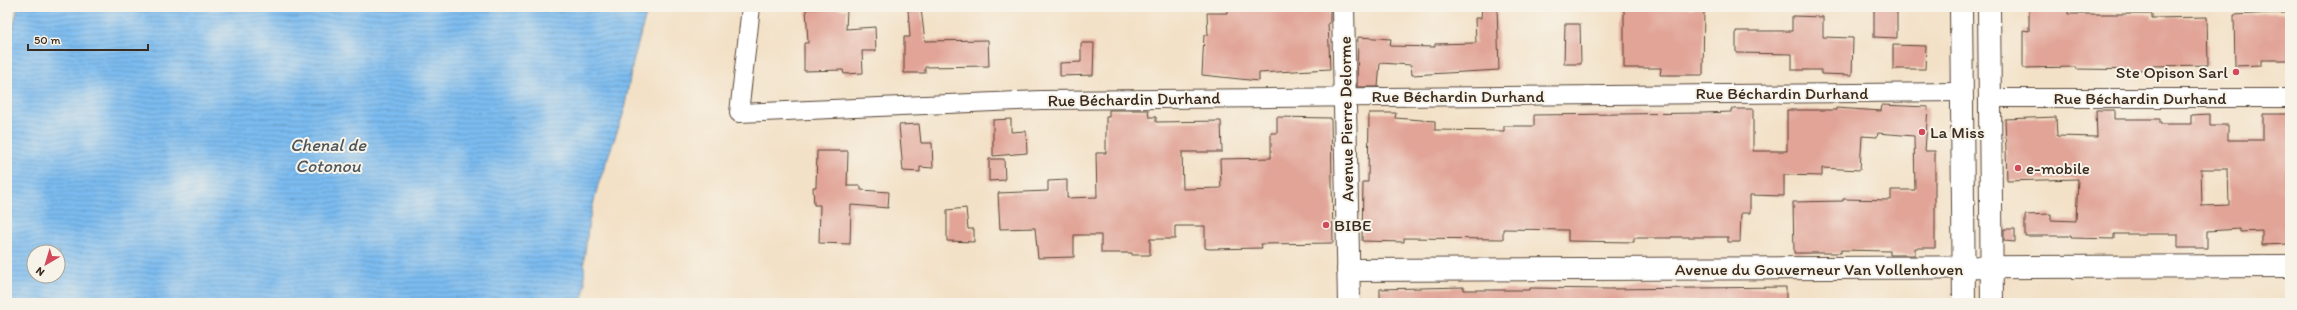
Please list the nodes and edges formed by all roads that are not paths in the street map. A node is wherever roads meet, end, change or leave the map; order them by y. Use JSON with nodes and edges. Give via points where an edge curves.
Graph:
{"nodes":[{"id":1,"x":751,"y":7,"type":"edge"},
{"id":2,"x":1343,"y":7,"type":"edge"},
{"id":3,"x":1962,"y":7,"type":"edge"},
{"id":4,"x":1989,"y":7,"type":"edge"},
{"id":5,"x":1962,"y":92,"type":"junction"},
{"id":6,"x":1345,"y":97,"type":"junction"},
{"id":7,"x":1989,"y":98,"type":"junction"},
{"id":8,"x":2290,"y":98,"type":"edge"},
{"id":9,"x":2290,"y":266,"type":"edge"},
{"id":10,"x":1964,"y":268,"type":"junction"},
{"id":11,"x":1992,"y":268,"type":"junction"},
{"id":12,"x":1348,"y":270,"type":"junction"},
{"id":13,"x":1349,"y":303,"type":"edge"},
{"id":14,"x":1964,"y":303,"type":"edge"},
{"id":15,"x":1992,"y":303,"type":"edge"}],
"edges":[{"from":1,"to":6,"type":"street","name":"Rue Béchardin Durhand","via":[[738,113],[1041,100]]},
{"from":2,"to":6,"type":"main road","name":"Avenue Pierre Delorme"},
{"from":3,"to":5,"type":"main road"},
{"from":4,"to":7,"type":"main road"},
{"from":5,"to":6,"type":"street","name":"Rue Béchardin Durhand"},
{"from":5,"to":10,"type":"main road"},
{"from":6,"to":12,"type":"main road","name":"Avenue Pierre Delorme"},
{"from":7,"to":8,"type":"street","name":"Rue Béchardin Durhand"},
{"from":7,"to":11,"type":"main road"},
{"from":9,"to":11,"type":"main road","name":"Avenue du Gouverneur Van Vollenhoven"},
{"from":10,"to":11,"type":"main road","name":"Avenue du Gouverneur Van Vollenhoven"},
{"from":10,"to":12,"type":"main road","name":"Avenue du Gouverneur Van Vollenhoven"},
{"from":10,"to":14,"type":"main road"},
{"from":11,"to":15,"type":"main road"},
{"from":12,"to":13,"type":"main road","name":"Avenue Pierre Delorme"}]}
